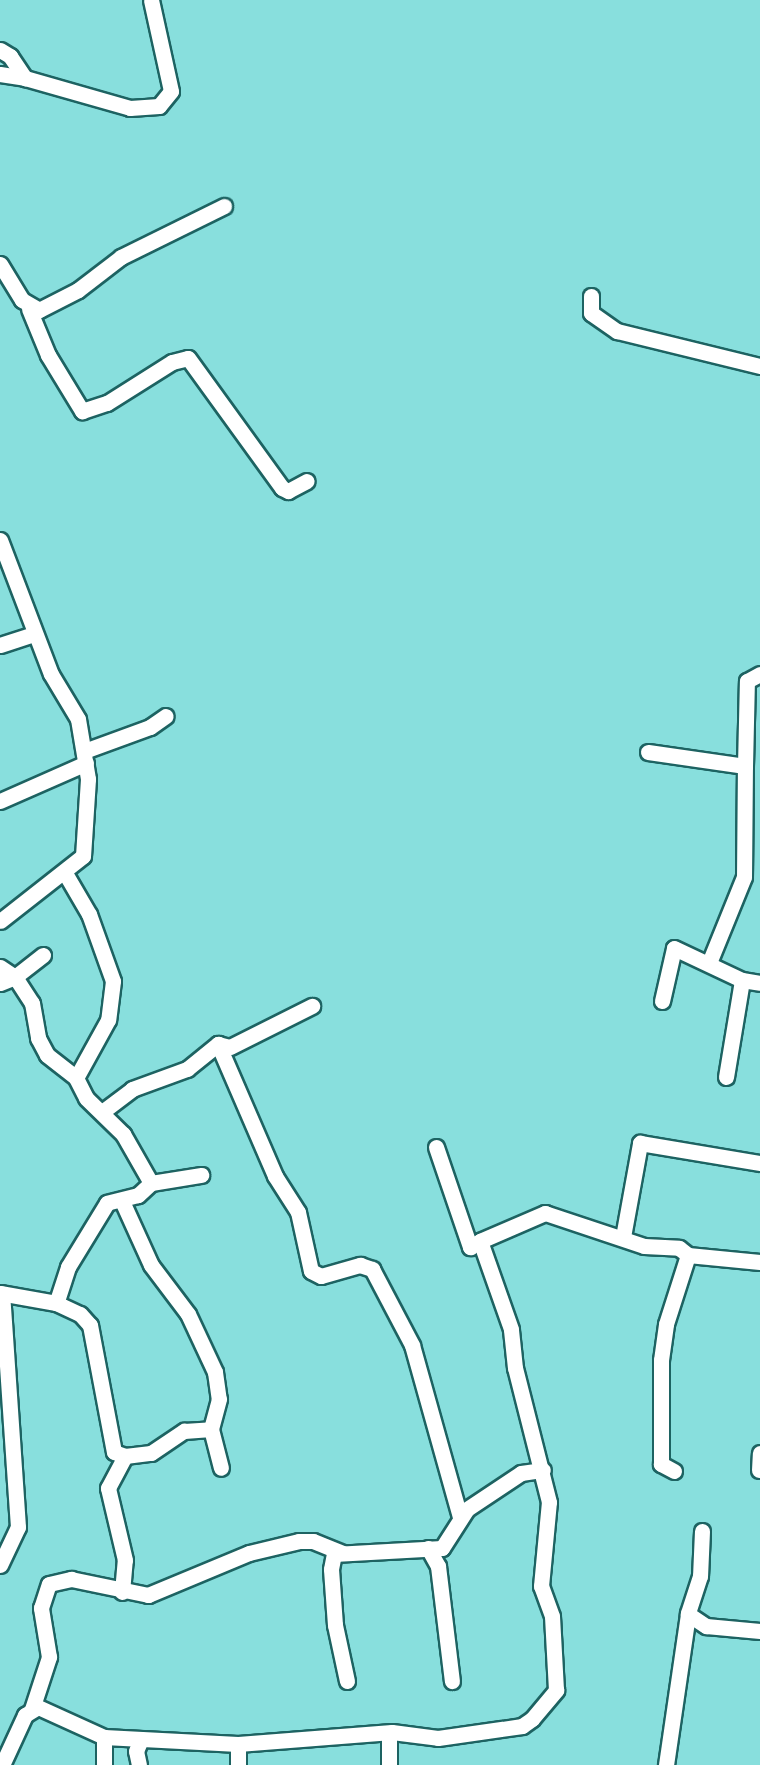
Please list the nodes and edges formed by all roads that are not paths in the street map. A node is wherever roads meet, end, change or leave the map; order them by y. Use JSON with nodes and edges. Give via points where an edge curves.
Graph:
{"nodes":[{"id":1,"x":151,"y":0,"type":"edge"},
{"id":2,"x":0,"y":50,"type":"edge"},
{"id":3,"x":0,"y":74,"type":"edge"},
{"id":4,"x":25,"y":78,"type":"junction"},
{"id":5,"x":224,"y":206,"type":"dead end"},
{"id":6,"x":0,"y":264,"type":"edge"},
{"id":7,"x":591,"y":296,"type":"dead end"},
{"id":8,"x":29,"y":309,"type":"junction"},
{"id":9,"x":760,"y":366,"type":"edge"},
{"id":10,"x":307,"y":481,"type":"dead end"},
{"id":11,"x":0,"y":540,"type":"edge"},
{"id":12,"x":34,"y":634,"type":"junction"},
{"id":13,"x":0,"y":645,"type":"edge"},
{"id":14,"x":760,"y":674,"type":"edge"},
{"id":15,"x":166,"y":716,"type":"dead end"},
{"id":16,"x":648,"y":752,"type":"dead end"},
{"id":17,"x":86,"y":756,"type":"junction"},
{"id":18,"x":745,"y":766,"type":"junction"},
{"id":19,"x":0,"y":801,"type":"edge"},
{"id":20,"x":65,"y":873,"type":"junction"},
{"id":21,"x":0,"y":921,"type":"edge"},
{"id":22,"x":43,"y":955,"type":"dead end"},
{"id":23,"x":710,"y":963,"type":"junction"},
{"id":24,"x":0,"y":967,"type":"edge"},
{"id":25,"x":15,"y":977,"type":"junction"},
{"id":26,"x":742,"y":980,"type":"junction"},
{"id":27,"x":0,"y":983,"type":"edge"},
{"id":28,"x":760,"y":983,"type":"edge"},
{"id":29,"x":662,"y":1001,"type":"dead end"},
{"id":30,"x":312,"y":1006,"type":"dead end"},
{"id":31,"x":218,"y":1044,"type":"junction"},
{"id":32,"x":726,"y":1077,"type":"dead end"},
{"id":33,"x":76,"y":1078,"type":"junction"},
{"id":34,"x":102,"y":1112,"type":"junction"},
{"id":35,"x":436,"y":1147,"type":"dead end"},
{"id":36,"x":760,"y":1163,"type":"edge"},
{"id":37,"x":201,"y":1175,"type":"dead end"},
{"id":38,"x":151,"y":1183,"type":"junction"},
{"id":39,"x":122,"y":1201,"type":"junction"},
{"id":40,"x":623,"y":1237,"type":"junction"},
{"id":41,"x":480,"y":1241,"type":"junction"},
{"id":42,"x":688,"y":1255,"type":"junction"},
{"id":43,"x":760,"y":1262,"type":"edge"},
{"id":44,"x":1,"y":1294,"type":"edge"},
{"id":45,"x":56,"y":1303,"type":"junction"},
{"id":46,"x":211,"y":1429,"type":"junction"},
{"id":47,"x":760,"y":1453,"type":"edge"},
{"id":48,"x":125,"y":1456,"type":"junction"},
{"id":49,"x":221,"y":1468,"type":"dead end"},
{"id":50,"x":543,"y":1470,"type":"junction"},
{"id":51,"x":759,"y":1470,"type":"edge"},
{"id":52,"x":674,"y":1471,"type":"dead end"},
{"id":53,"x":460,"y":1517,"type":"junction"},
{"id":54,"x":702,"y":1531,"type":"dead end"},
{"id":55,"x":435,"y":1551,"type":"junction"},
{"id":56,"x":343,"y":1552,"type":"junction"},
{"id":57,"x":0,"y":1565,"type":"edge"},
{"id":58,"x":122,"y":1592,"type":"junction"},
{"id":59,"x":688,"y":1614,"type":"junction"},
{"id":60,"x":760,"y":1630,"type":"edge"},
{"id":61,"x":346,"y":1681,"type":"dead end"},
{"id":62,"x":452,"y":1681,"type":"dead end"},
{"id":63,"x":32,"y":1709,"type":"junction"},
{"id":64,"x":389,"y":1733,"type":"junction"},
{"id":65,"x":104,"y":1737,"type":"junction"},
{"id":66,"x":141,"y":1739,"type":"junction"},
{"id":67,"x":238,"y":1744,"type":"junction"},
{"id":68,"x":2,"y":1765,"type":"edge"},
{"id":69,"x":104,"y":1765,"type":"edge"},
{"id":70,"x":139,"y":1765,"type":"edge"},
{"id":71,"x":238,"y":1765,"type":"edge"},
{"id":72,"x":389,"y":1765,"type":"edge"},
{"id":73,"x":666,"y":1765,"type":"edge"}],
"edges":[{"from":1,"to":4,"type":"street","via":[[171,91],[159,106],[130,108]]},
{"from":2,"to":4,"type":"street","via":[[10,56]]},
{"from":3,"to":4,"type":"street"},
{"from":5,"to":8,"type":"street","via":[[121,257],[50,305]]},
{"from":6,"to":8,"type":"street"},
{"from":7,"to":9,"type":"street","via":[[591,313],[617,332]]},
{"from":8,"to":10,"type":"street","via":[[48,356],[82,411],[106,403],[172,362],[188,358],[282,488],[288,490]]},
{"from":11,"to":12,"type":"street"},
{"from":12,"to":13,"type":"street"},
{"from":12,"to":17,"type":"street","via":[[78,718]]},
{"from":14,"to":18,"type":"street","via":[[747,681]]},
{"from":15,"to":17,"type":"street"},
{"from":16,"to":18,"type":"street"},
{"from":17,"to":19,"type":"street"},
{"from":17,"to":20,"type":"street","via":[[87,841],[83,856]]},
{"from":18,"to":23,"type":"street","via":[[744,877]]},
{"from":20,"to":21,"type":"street"},
{"from":20,"to":33,"type":"street","via":[[89,914],[113,981],[108,1020]]},
{"from":22,"to":25,"type":"street"},
{"from":23,"to":26,"type":"street"},
{"from":23,"to":29,"type":"street","via":[[674,948]]},
{"from":24,"to":25,"type":"street"},
{"from":25,"to":27,"type":"street"},
{"from":25,"to":33,"type":"street","via":[[32,1003],[38,1038],[47,1055]]},
{"from":26,"to":28,"type":"street"},
{"from":26,"to":32,"type":"street"},
{"from":30,"to":31,"type":"street","via":[[230,1047]]},
{"from":31,"to":34,"type":"street","via":[[187,1069],[132,1089]]},
{"from":31,"to":53,"type":"street","via":[[275,1176],[298,1212],[311,1271],[321,1276],[360,1265],[372,1269],[412,1345]]},
{"from":33,"to":34,"type":"street","via":[[86,1098]]},
{"from":34,"to":38,"type":"street","via":[[123,1134]]},
{"from":35,"to":41,"type":"street","via":[[470,1246]]},
{"from":36,"to":40,"type":"street","via":[[640,1143]]},
{"from":37,"to":38,"type":"street"},
{"from":38,"to":39,"type":"street","via":[[138,1195]]},
{"from":39,"to":45,"type":"street","via":[[107,1203],[93,1221],[68,1267]]},
{"from":39,"to":46,"type":"street","via":[[151,1265],[188,1314],[215,1372],[219,1399]]},
{"from":40,"to":41,"type":"street","via":[[545,1213]]},
{"from":40,"to":42,"type":"street","via":[[644,1246],[678,1248]]},
{"from":41,"to":50,"type":"street","via":[[511,1329],[516,1368]]},
{"from":42,"to":43,"type":"street"},
{"from":42,"to":52,"type":"street","via":[[666,1324],[661,1360],[661,1464]]},
{"from":44,"to":45,"type":"street"},
{"from":44,"to":57,"type":"street","via":[[18,1527]]},
{"from":45,"to":48,"type":"street","via":[[80,1314],[90,1325],[109,1445]]},
{"from":46,"to":48,"type":"street","via":[[184,1431],[156,1451]]},
{"from":46,"to":49,"type":"street"},
{"from":47,"to":51,"type":"street"},
{"from":48,"to":58,"type":"street","via":[[108,1488],[125,1560]]},
{"from":50,"to":53,"type":"street","via":[[521,1473]]},
{"from":50,"to":64,"type":"street","via":[[549,1502],[541,1586],[552,1616],[557,1663],[550,1701],[522,1726],[438,1738]]},
{"from":53,"to":55,"type":"street"},
{"from":54,"to":59,"type":"street","via":[[700,1576]]},
{"from":55,"to":56,"type":"street"},
{"from":55,"to":62,"type":"street"},
{"from":56,"to":58,"type":"street","via":[[313,1541],[299,1541],[249,1553],[148,1595]]},
{"from":56,"to":61,"type":"street","via":[[334,1554],[327,1570]]},
{"from":58,"to":63,"type":"street","via":[[71,1579],[49,1584],[41,1608],[49,1657]]},
{"from":59,"to":60,"type":"street","via":[[706,1626]]},
{"from":59,"to":73,"type":"street"},
{"from":63,"to":65,"type":"street","via":[[38,1707]]},
{"from":63,"to":68,"type":"street"},
{"from":64,"to":67,"type":"street"},
{"from":64,"to":72,"type":"street"},
{"from":65,"to":66,"type":"street"},
{"from":65,"to":69,"type":"street"},
{"from":66,"to":67,"type":"street"},
{"from":66,"to":70,"type":"street","via":[[136,1751]]},
{"from":67,"to":71,"type":"street"}]}
